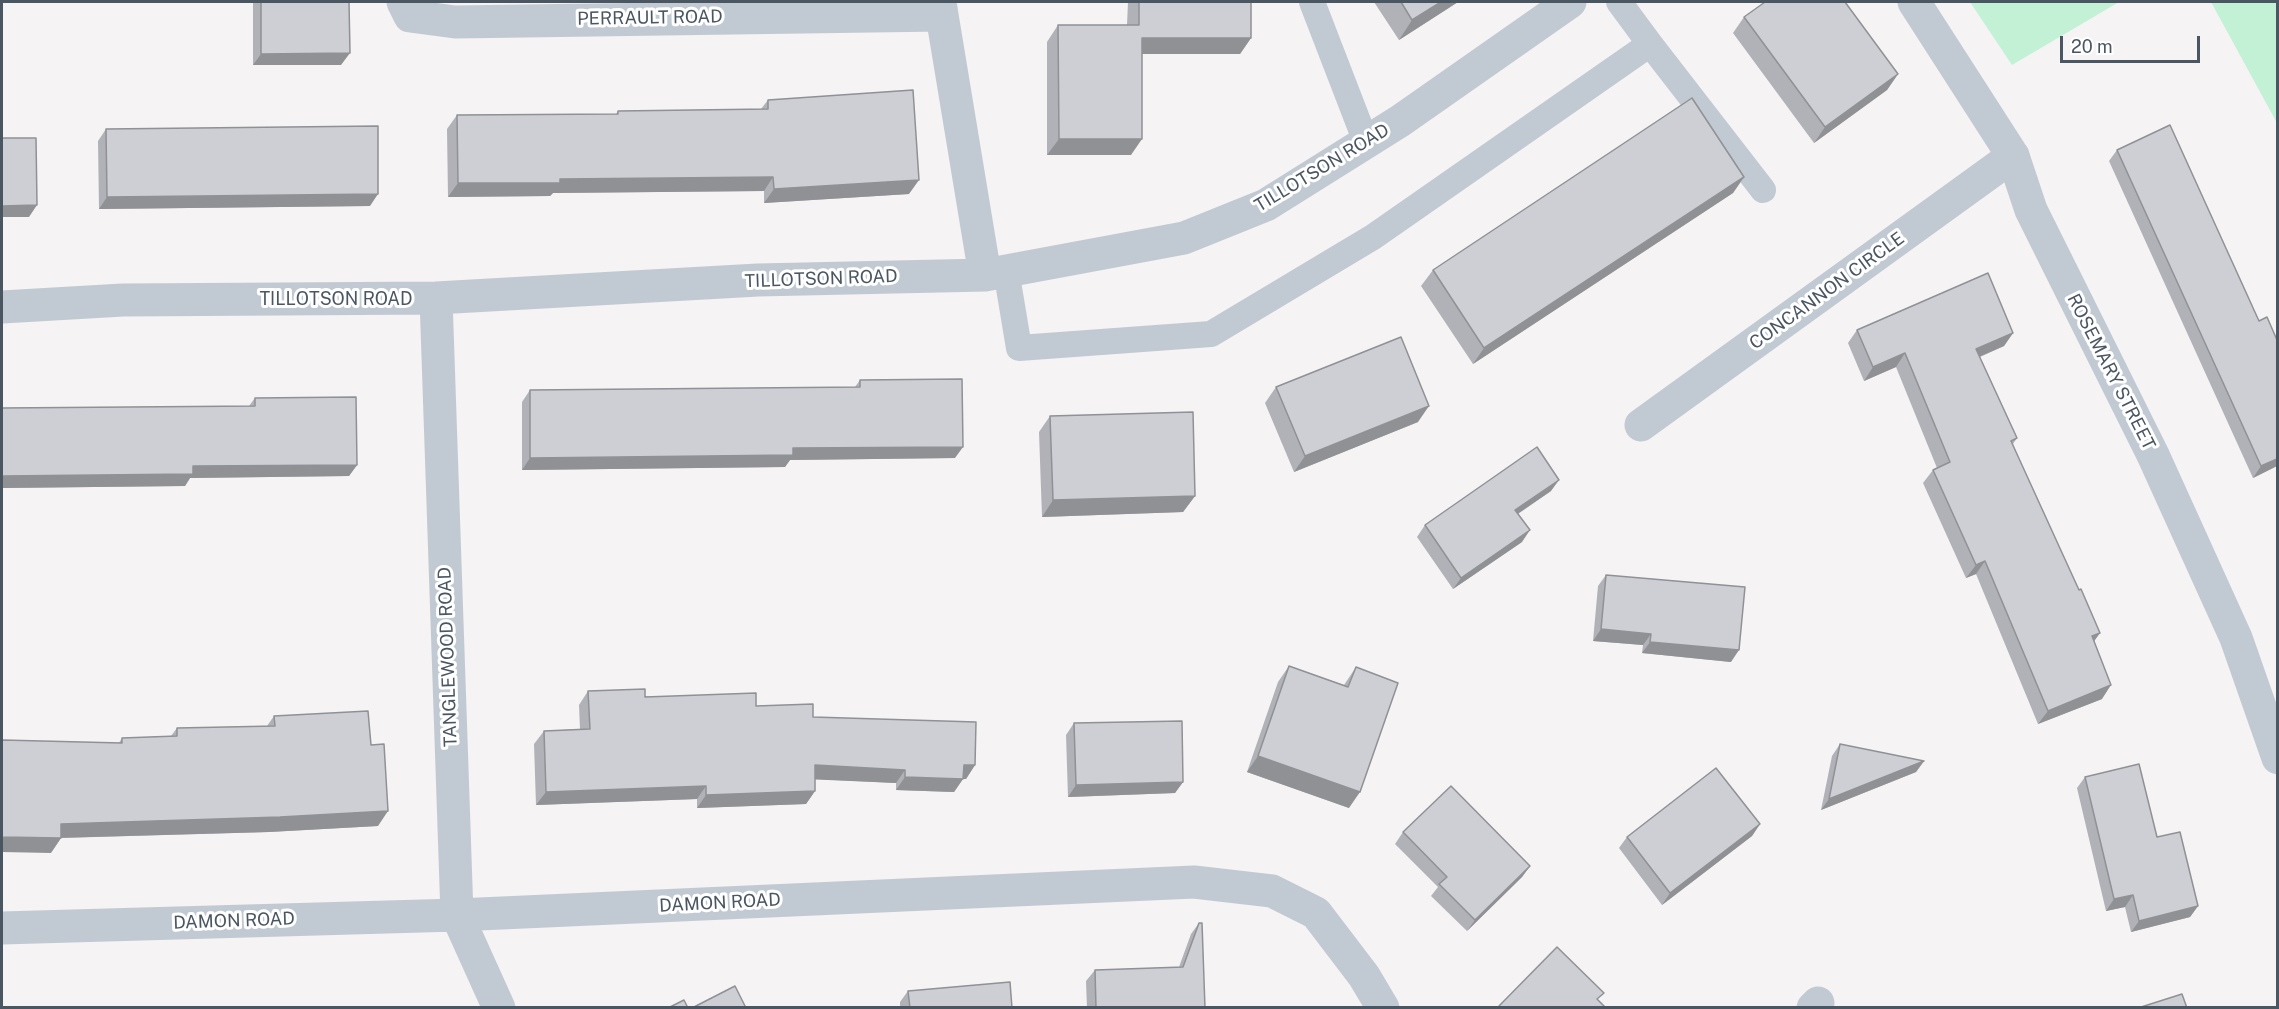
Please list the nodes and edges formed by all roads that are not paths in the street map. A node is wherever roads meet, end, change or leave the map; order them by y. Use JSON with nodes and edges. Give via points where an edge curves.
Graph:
{"nodes":[{"id":1,"x":403,"y":2,"type":"edge"},
{"id":2,"x":1312,"y":2,"type":"edge"},
{"id":3,"x":1570,"y":2,"type":"edge"},
{"id":4,"x":1619,"y":2,"type":"edge"},
{"id":5,"x":1914,"y":2,"type":"edge"},
{"id":6,"x":941,"y":8,"type":"edge"},
{"id":7,"x":1650,"y":44,"type":"junction"},
{"id":8,"x":1366,"y":142,"type":"junction"},
{"id":9,"x":2013,"y":156,"type":"junction"},
{"id":10,"x":1762,"y":190,"type":"dead end"},
{"id":11,"x":996,"y":273,"type":"junction"},
{"id":12,"x":436,"y":298,"type":"junction"},
{"id":13,"x":2,"y":307,"type":"edge"},
{"id":14,"x":1641,"y":425,"type":"dead end"},
{"id":15,"x":2277,"y":758,"type":"edge"},
{"id":16,"x":457,"y":915,"type":"junction"},
{"id":17,"x":2,"y":928,"type":"edge"},
{"id":18,"x":499,"y":1008,"type":"edge"},
{"id":19,"x":1383,"y":1008,"type":"edge"}],
"edges":[{"from":1,"to":6,"type":"street","name":"PERRAULT ROAD","via":[[410,16],[454,22]]},
{"from":2,"to":8,"type":"lane"},
{"from":3,"to":8,"type":"street","name":"TILLOTSON ROAD"},
{"from":4,"to":7,"type":"lane"},
{"from":5,"to":9,"type":"street","name":"ROSEMARY STREET"},
{"from":6,"to":11,"type":"street","name":"PERRAULT ROAD"},
{"from":7,"to":10,"type":"lane"},
{"from":7,"to":11,"type":"lane","via":[[1373,237],[1211,334],[1019,348]]},
{"from":8,"to":11,"type":"street","name":"TILLOTSON ROAD","via":[[1266,206],[1184,237]]},
{"from":9,"to":14,"type":"street","name":"CONCANNON CIRCLE"},
{"from":9,"to":15,"type":"street","name":"ROSEMARY STREET","via":[[2031,210],[2153,455],[2236,638]]},
{"from":11,"to":12,"type":"street","name":"TILLOTSON ROAD","via":[[758,280]]},
{"from":12,"to":13,"type":"street","name":"TILLOTSON ROAD","via":[[123,300]]},
{"from":12,"to":16,"type":"street","name":"TANGLEWOOD ROAD"},
{"from":16,"to":17,"type":"street","name":"DAMON ROAD"},
{"from":16,"to":18,"type":"street","name":"TANGLEWOOD ROAD"},
{"from":16,"to":19,"type":"street","name":"DAMON ROAD","via":[[1194,882],[1272,891],[1316,913]]}]}
